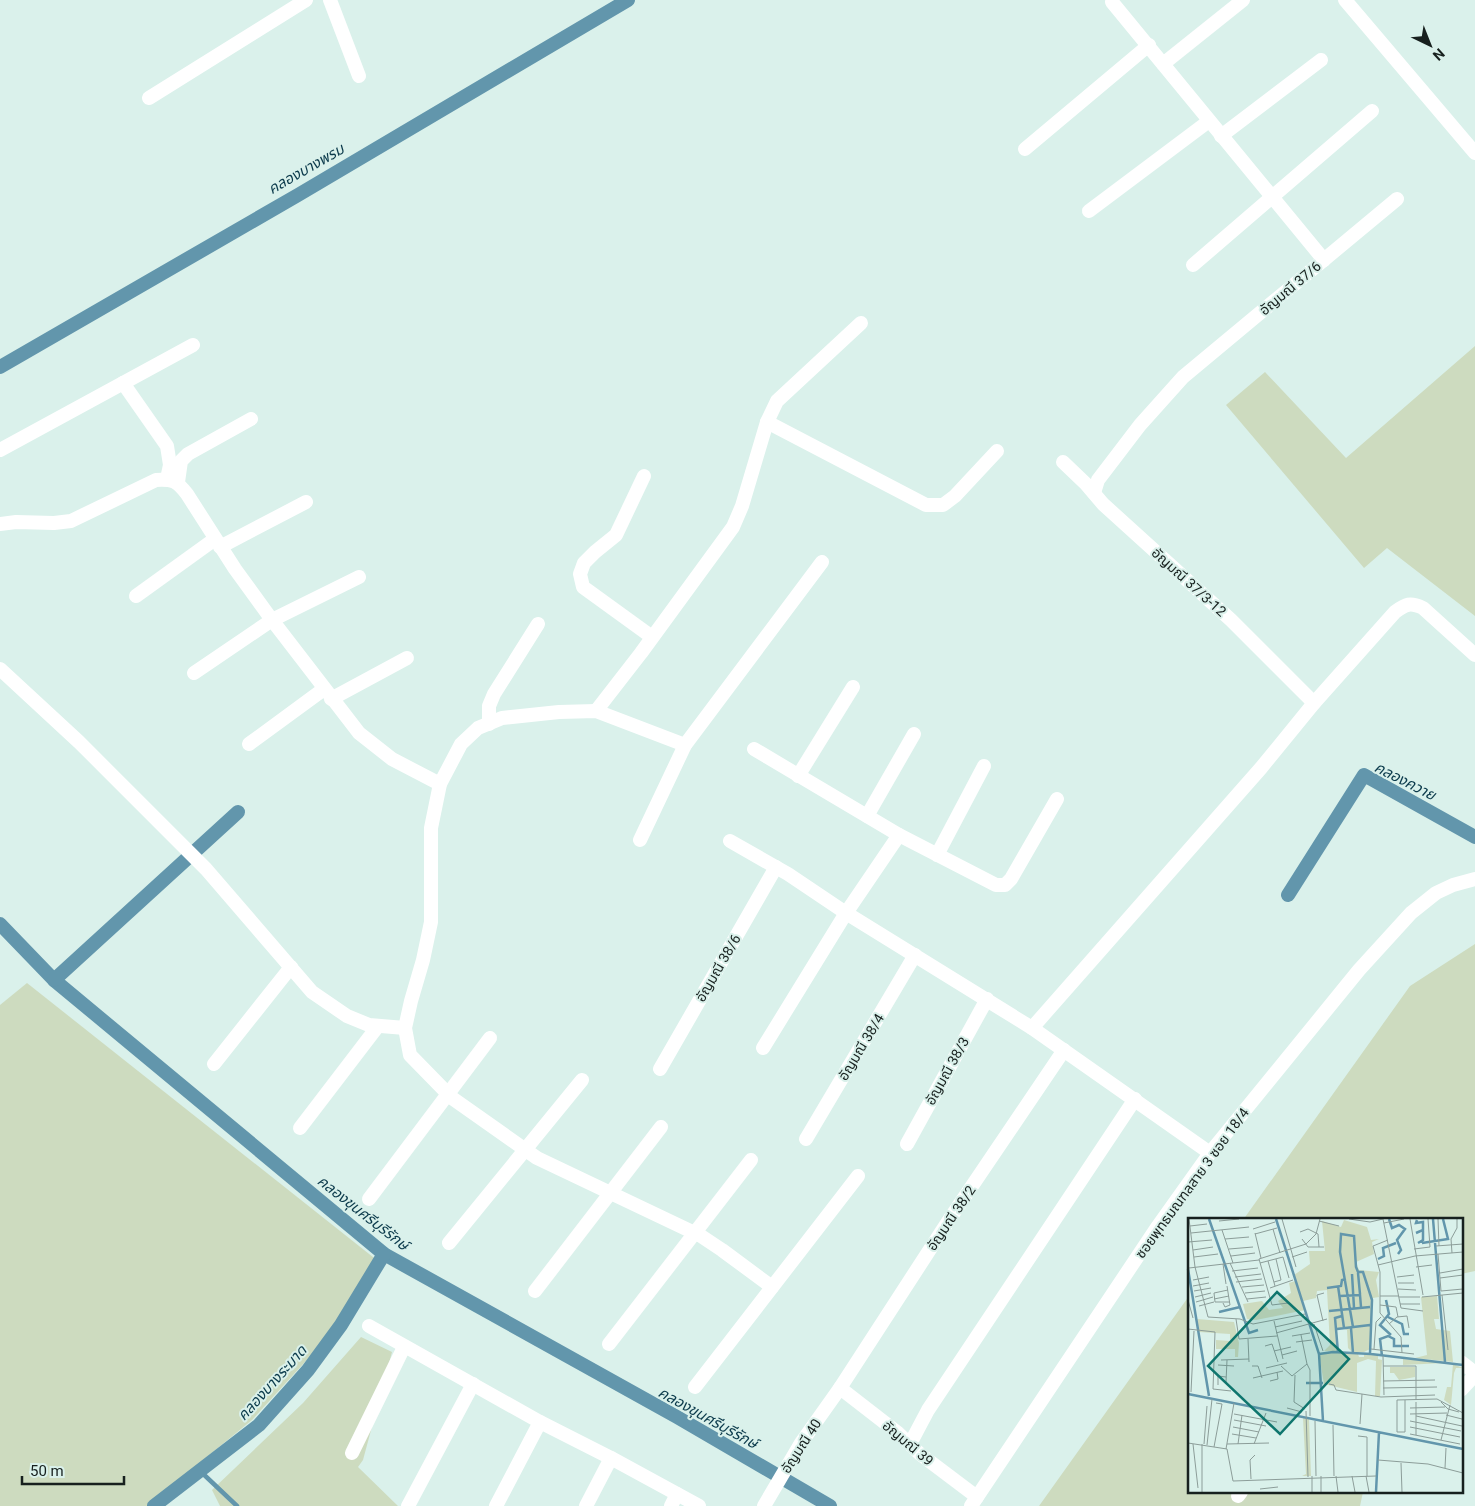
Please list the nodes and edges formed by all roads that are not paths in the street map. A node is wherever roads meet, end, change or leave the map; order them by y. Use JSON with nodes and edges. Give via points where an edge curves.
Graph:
{"nodes":[{"id":1,"x":306,"y":0,"type":"edge"},
{"id":2,"x":330,"y":0,"type":"edge"},
{"id":3,"x":1243,"y":0,"type":"edge"},
{"id":4,"x":1345,"y":0,"type":"edge"},
{"id":5,"x":1112,"y":2,"type":"dead end"},
{"id":6,"x":1148,"y":46,"type":"junction"},
{"id":7,"x":1321,"y":60,"type":"dead end"},
{"id":8,"x":1163,"y":64,"type":"junction"},
{"id":9,"x":359,"y":76,"type":"dead end"},
{"id":10,"x":150,"y":98,"type":"dead end"},
{"id":11,"x":1372,"y":111,"type":"dead end"},
{"id":12,"x":1209,"y":121,"type":"junction"},
{"id":13,"x":1221,"y":136,"type":"junction"},
{"id":14,"x":1025,"y":149,"type":"dead end"},
{"id":15,"x":1475,"y":152,"type":"edge"},
{"id":16,"x":1272,"y":198,"type":"junction"},
{"id":17,"x":1397,"y":199,"type":"dead end"},
{"id":18,"x":1089,"y":211,"type":"dead end"},
{"id":19,"x":1324,"y":260,"type":"junction"},
{"id":20,"x":1193,"y":265,"type":"dead end"},
{"id":21,"x":861,"y":323,"type":"dead end"},
{"id":22,"x":193,"y":345,"type":"dead end"},
{"id":23,"x":123,"y":383,"type":"junction"},
{"id":24,"x":251,"y":419,"type":"dead end"},
{"id":25,"x":767,"y":422,"type":"junction"},
{"id":26,"x":0,"y":450,"type":"edge"},
{"id":27,"x":997,"y":451,"type":"dead end"},
{"id":28,"x":1063,"y":462,"type":"dead end"},
{"id":29,"x":644,"y":476,"type":"dead end"},
{"id":30,"x":172,"y":481,"type":"junction"},
{"id":31,"x":1094,"y":493,"type":"junction"},
{"id":32,"x":306,"y":502,"type":"dead end"},
{"id":33,"x":0,"y":524,"type":"edge"},
{"id":34,"x":218,"y":543,"type":"junction"},
{"id":35,"x":822,"y":562,"type":"dead end"},
{"id":36,"x":359,"y":577,"type":"dead end"},
{"id":37,"x":136,"y":596,"type":"dead end"},
{"id":38,"x":272,"y":620,"type":"junction"},
{"id":39,"x":538,"y":624,"type":"dead end"},
{"id":40,"x":652,"y":637,"type":"junction"},
{"id":41,"x":1475,"y":655,"type":"edge"},
{"id":42,"x":407,"y":658,"type":"dead end"},
{"id":43,"x":0,"y":668,"type":"edge"},
{"id":44,"x":194,"y":673,"type":"dead end"},
{"id":45,"x":854,"y":687,"type":"dead end"},
{"id":46,"x":328,"y":694,"type":"junction"},
{"id":47,"x":1314,"y":702,"type":"junction"},
{"id":48,"x":596,"y":711,"type":"junction"},
{"id":49,"x":489,"y":724,"type":"junction"},
{"id":50,"x":914,"y":734,"type":"dead end"},
{"id":51,"x":250,"y":744,"type":"dead end"},
{"id":52,"x":685,"y":745,"type":"junction"},
{"id":53,"x":754,"y":749,"type":"dead end"},
{"id":54,"x":984,"y":766,"type":"dead end"},
{"id":55,"x":798,"y":776,"type":"junction"},
{"id":56,"x":440,"y":784,"type":"junction"},
{"id":57,"x":1057,"y":799,"type":"dead end"},
{"id":58,"x":866,"y":816,"type":"junction"},
{"id":59,"x":899,"y":835,"type":"junction"},
{"id":60,"x":640,"y":840,"type":"dead end"},
{"id":61,"x":730,"y":841,"type":"dead end"},
{"id":62,"x":937,"y":855,"type":"junction"},
{"id":63,"x":776,"y":867,"type":"junction"},
{"id":64,"x":1475,"y":880,"type":"edge"},
{"id":65,"x":846,"y":913,"type":"junction"},
{"id":66,"x":915,"y":955,"type":"junction"},
{"id":67,"x":291,"y":967,"type":"junction"},
{"id":68,"x":987,"y":999,"type":"junction"},
{"id":69,"x":378,"y":1026,"type":"junction"},
{"id":70,"x":405,"y":1028,"type":"junction"},
{"id":71,"x":1032,"y":1028,"type":"junction"},
{"id":72,"x":490,"y":1038,"type":"dead end"},
{"id":73,"x":763,"y":1048,"type":"dead end"},
{"id":74,"x":1064,"y":1050,"type":"junction"},
{"id":75,"x":214,"y":1064,"type":"dead end"},
{"id":76,"x":660,"y":1069,"type":"dead end"},
{"id":77,"x":582,"y":1080,"type":"dead end"},
{"id":78,"x":448,"y":1094,"type":"junction"},
{"id":79,"x":1135,"y":1100,"type":"junction"},
{"id":80,"x":661,"y":1127,"type":"dead end"},
{"id":81,"x":300,"y":1128,"type":"dead end"},
{"id":82,"x":806,"y":1139,"type":"dead end"},
{"id":83,"x":907,"y":1144,"type":"dead end"},
{"id":84,"x":525,"y":1150,"type":"junction"},
{"id":85,"x":1210,"y":1153,"type":"junction"},
{"id":86,"x":751,"y":1160,"type":"dead end"},
{"id":87,"x":858,"y":1176,"type":"dead end"},
{"id":88,"x":610,"y":1193,"type":"junction"},
{"id":89,"x":369,"y":1198,"type":"dead end"},
{"id":90,"x":694,"y":1233,"type":"junction"},
{"id":91,"x":449,"y":1243,"type":"dead end"},
{"id":92,"x":772,"y":1287,"type":"junction"},
{"id":93,"x":535,"y":1290,"type":"dead end"},
{"id":94,"x":369,"y":1326,"type":"dead end"},
{"id":95,"x":609,"y":1344,"type":"dead end"},
{"id":96,"x":404,"y":1347,"type":"junction"},
{"id":97,"x":1462,"y":1363,"type":"edge"},
{"id":98,"x":1475,"y":1374,"type":"edge"},
{"id":99,"x":473,"y":1384,"type":"junction"},
{"id":100,"x":695,"y":1387,"type":"dead end"},
{"id":101,"x":840,"y":1388,"type":"junction"},
{"id":102,"x":1462,"y":1389,"type":"edge"},
{"id":103,"x":540,"y":1422,"type":"junction"},
{"id":104,"x":910,"y":1444,"type":"junction"},
{"id":105,"x":352,"y":1453,"type":"dead end"},
{"id":106,"x":611,"y":1458,"type":"junction"},
{"id":107,"x":674,"y":1500,"type":"edge"},
{"id":108,"x":974,"y":1501,"type":"edge"},
{"id":109,"x":408,"y":1506,"type":"edge"},
{"id":110,"x":496,"y":1506,"type":"edge"},
{"id":111,"x":586,"y":1506,"type":"edge"},
{"id":112,"x":699,"y":1506,"type":"edge"},
{"id":113,"x":764,"y":1506,"type":"edge"}],
"edges":[{"from":1,"to":10,"type":"street"},
{"from":2,"to":9,"type":"street"},
{"from":3,"to":8,"type":"street"},
{"from":4,"to":15,"type":"street"},
{"from":5,"to":6,"type":"street"},
{"from":6,"to":8,"type":"street"},
{"from":6,"to":14,"type":"street"},
{"from":7,"to":13,"type":"street"},
{"from":8,"to":12,"type":"street"},
{"from":11,"to":16,"type":"street"},
{"from":12,"to":13,"type":"street"},
{"from":12,"to":18,"type":"street"},
{"from":13,"to":16,"type":"street"},
{"from":16,"to":19,"type":"street"},
{"from":16,"to":20,"type":"street"},
{"from":17,"to":19,"type":"street","name":"อัญมณี 37/6"},
{"from":19,"to":31,"type":"street","name":"อัญมณี 37/6","via":[[1183,377],[1098,480]]},
{"from":21,"to":25,"type":"street","via":[[778,401]]},
{"from":22,"to":23,"type":"street"},
{"from":23,"to":26,"type":"street"},
{"from":23,"to":30,"type":"street","via":[[167,446]]},
{"from":24,"to":30,"type":"street","via":[[188,454]]},
{"from":25,"to":27,"type":"street","via":[[926,505],[943,505],[955,496]]},
{"from":25,"to":40,"type":"street","via":[[742,506],[732,527]]},
{"from":28,"to":31,"type":"street","name":"อัญมณี 37/3-12"},
{"from":29,"to":40,"type":"street","via":[[616,534],[584,563],[580,574],[584,587]]},
{"from":30,"to":33,"type":"street","via":[[156,480],[71,521]]},
{"from":30,"to":34,"type":"street","via":[[187,494]]},
{"from":31,"to":47,"type":"street","name":"อัญมณี 37/3-12"},
{"from":32,"to":34,"type":"street"},
{"from":34,"to":37,"type":"street"},
{"from":34,"to":38,"type":"street"},
{"from":35,"to":52,"type":"street"},
{"from":36,"to":38,"type":"street"},
{"from":38,"to":44,"type":"street"},
{"from":38,"to":46,"type":"street"},
{"from":39,"to":49,"type":"street","via":[[494,694]]},
{"from":40,"to":48,"type":"street"},
{"from":41,"to":47,"type":"street","via":[[1423,608],[1404,605]]},
{"from":42,"to":46,"type":"street"},
{"from":43,"to":67,"type":"street","via":[[206,870]]},
{"from":45,"to":55,"type":"street"},
{"from":46,"to":51,"type":"street"},
{"from":46,"to":56,"type":"street","via":[[372,744],[392,759]]},
{"from":47,"to":71,"type":"street","via":[[1261,768]]},
{"from":48,"to":49,"type":"street","via":[[502,718]]},
{"from":48,"to":52,"type":"street"},
{"from":49,"to":56,"type":"street","via":[[478,728],[461,744]]},
{"from":50,"to":58,"type":"street"},
{"from":52,"to":60,"type":"street"},
{"from":53,"to":55,"type":"street"},
{"from":54,"to":62,"type":"street"},
{"from":55,"to":58,"type":"street"},
{"from":56,"to":70,"type":"street","via":[[431,828],[431,922]]},
{"from":57,"to":62,"type":"street","via":[[1005,885],[996,885]]},
{"from":58,"to":59,"type":"street"},
{"from":59,"to":62,"type":"street"},
{"from":59,"to":65,"type":"street"},
{"from":61,"to":63,"type":"street"},
{"from":63,"to":65,"type":"street"},
{"from":63,"to":76,"type":"street","name":"อัญมณี 38/6"},
{"from":64,"to":85,"type":"street","name":"ซอยพุทธมณฑลสาย 3 ซอย 18/4","via":[[1436,893],[1411,913],[1358,970]]},
{"from":65,"to":66,"type":"street"},
{"from":65,"to":73,"type":"street"},
{"from":66,"to":68,"type":"street"},
{"from":66,"to":82,"type":"street","name":"อัญมณี 38/4"},
{"from":67,"to":69,"type":"street","via":[[312,992],[347,1016]]},
{"from":67,"to":75,"type":"street"},
{"from":68,"to":71,"type":"street"},
{"from":68,"to":83,"type":"street","name":"อัญมณี 38/3"},
{"from":69,"to":70,"type":"street"},
{"from":69,"to":81,"type":"street"},
{"from":70,"to":78,"type":"street","via":[[410,1055]]},
{"from":71,"to":74,"type":"street"},
{"from":72,"to":78,"type":"street"},
{"from":74,"to":79,"type":"street"},
{"from":74,"to":101,"type":"street","name":"อัญมณี 38/2"},
{"from":77,"to":84,"type":"street"},
{"from":78,"to":84,"type":"street"},
{"from":78,"to":89,"type":"street"},
{"from":79,"to":85,"type":"street"},
{"from":79,"to":104,"type":"street","via":[[928,1410]]},
{"from":80,"to":88,"type":"street"},
{"from":84,"to":88,"type":"street"},
{"from":84,"to":91,"type":"street"},
{"from":85,"to":108,"type":"street","name":"ซอยพุทธมณฑลสาย 3 ซอย 18/4"},
{"from":86,"to":90,"type":"street"},
{"from":87,"to":92,"type":"street"},
{"from":88,"to":90,"type":"street"},
{"from":88,"to":93,"type":"street"},
{"from":90,"to":92,"type":"street"},
{"from":90,"to":95,"type":"street"},
{"from":92,"to":100,"type":"street"},
{"from":94,"to":96,"type":"street"},
{"from":96,"to":99,"type":"street"},
{"from":96,"to":105,"type":"street"},
{"from":97,"to":98,"type":"street"},
{"from":98,"to":102,"type":"street"},
{"from":99,"to":103,"type":"street"},
{"from":99,"to":109,"type":"street"},
{"from":101,"to":104,"type":"street","name":"อัญมณี 39"},
{"from":101,"to":113,"type":"street","name":"อัญมณี 40","via":[[801,1443]]},
{"from":103,"to":106,"type":"street"},
{"from":103,"to":110,"type":"street"},
{"from":104,"to":108,"type":"street","name":"อัญมณี 39"},
{"from":106,"to":107,"type":"street"},
{"from":106,"to":111,"type":"street"},
{"from":107,"to":112,"type":"street"}]}
